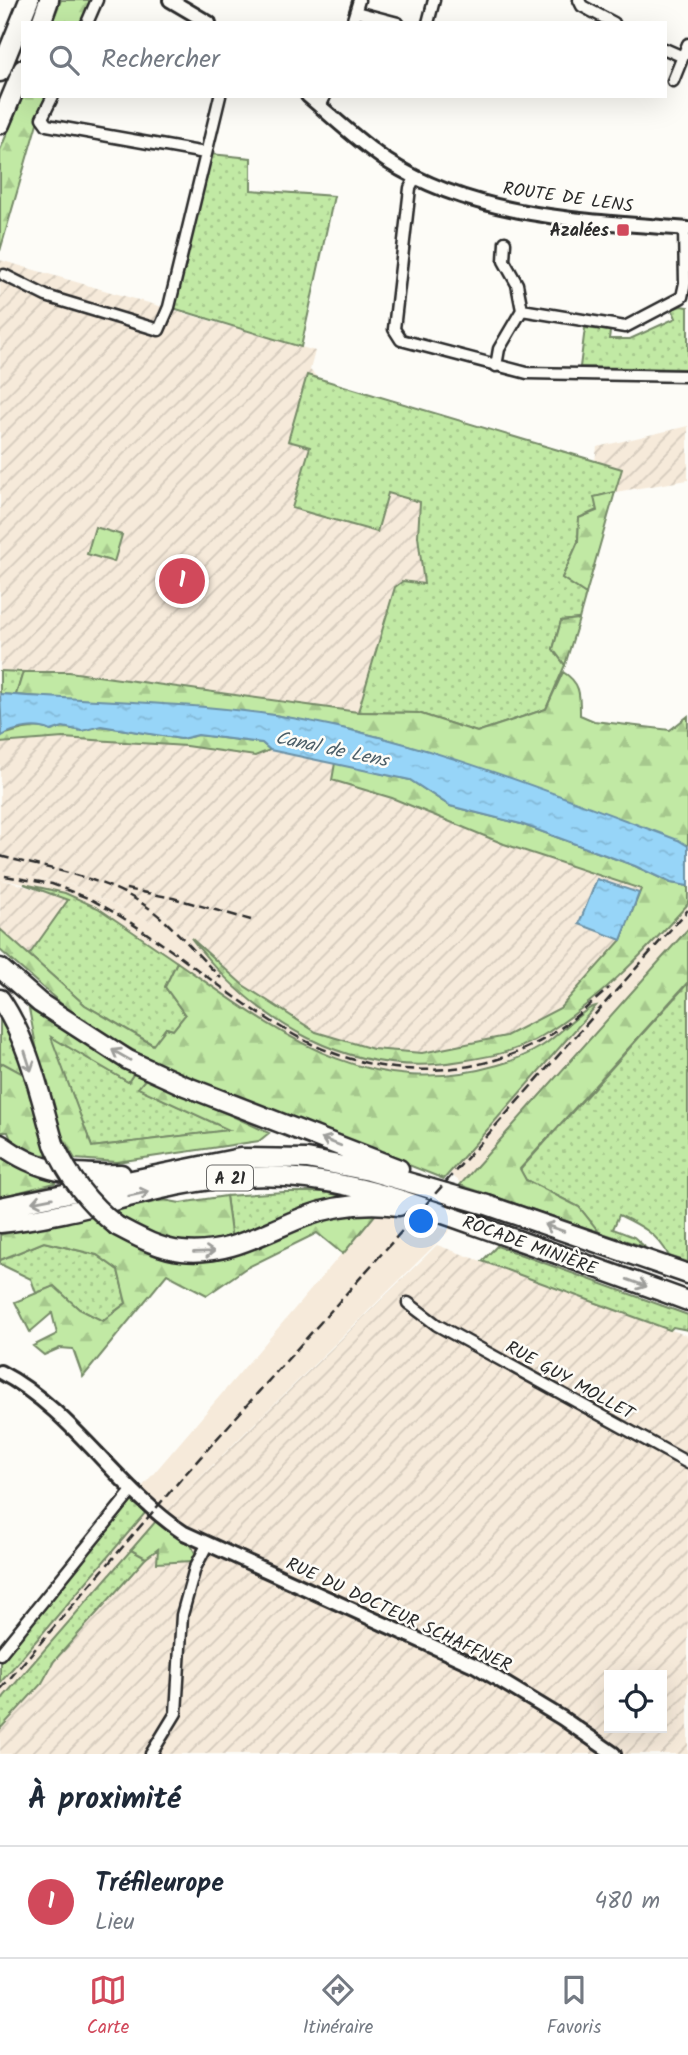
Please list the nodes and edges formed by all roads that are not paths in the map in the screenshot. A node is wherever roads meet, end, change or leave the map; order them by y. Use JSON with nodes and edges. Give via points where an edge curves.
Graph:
{"nodes":[{"id":1,"x":29,"y":0,"type":"edge"},
{"id":2,"x":49,"y":0,"type":"edge"},
{"id":3,"x":97,"y":0,"type":"edge"},
{"id":4,"x":170,"y":0,"type":"edge"},
{"id":5,"x":359,"y":0,"type":"edge"},
{"id":6,"x":434,"y":0,"type":"edge"},
{"id":7,"x":579,"y":0,"type":"edge"},
{"id":8,"x":355,"y":12,"type":"junction"},
{"id":9,"x":42,"y":21,"type":"edge"},
{"id":10,"x":88,"y":21,"type":"edge"},
{"id":11,"x":206,"y":21,"type":"edge"},
{"id":12,"x":353,"y":21,"type":"edge"},
{"id":13,"x":390,"y":21,"type":"edge"},
{"id":14,"x":429,"y":21,"type":"edge"},
{"id":15,"x":610,"y":21,"type":"edge"},
{"id":16,"x":688,"y":44,"type":"edge"},
{"id":17,"x":667,"y":50,"type":"edge"},
{"id":18,"x":681,"y":56,"type":"junction"},
{"id":19,"x":0,"y":72,"type":"edge"},
{"id":20,"x":21,"y":74,"type":"edge"},
{"id":21,"x":673,"y":81,"type":"dead end"},
{"id":22,"x":52,"y":98,"type":"edge"},
{"id":23,"x":219,"y":98,"type":"edge"},
{"id":24,"x":323,"y":101,"type":"edge"},
{"id":25,"x":0,"y":124,"type":"edge"},
{"id":26,"x":204,"y":157,"type":"junction"},
{"id":27,"x":416,"y":177,"type":"junction"},
{"id":28,"x":686,"y":229,"type":"edge"},
{"id":29,"x":505,"y":242,"type":"dead end"},
{"id":30,"x":4,"y":275,"type":"dead end"},
{"id":31,"x":522,"y":310,"type":"junction"},
{"id":32,"x":496,"y":366,"type":"junction"},
{"id":33,"x":688,"y":376,"type":"edge"},
{"id":34,"x":0,"y":968,"type":"edge"},
{"id":35,"x":0,"y":999,"type":"edge"},
{"id":36,"x":0,"y":1144,"type":"edge"},
{"id":37,"x":156,"y":1173,"type":"junction"},
{"id":38,"x":486,"y":1205,"type":"junction"},
{"id":39,"x":2,"y":1219,"type":"edge"},
{"id":40,"x":457,"y":1219,"type":"junction"},
{"id":41,"x":688,"y":1274,"type":"edge"},
{"id":42,"x":688,"y":1301,"type":"edge"},
{"id":43,"x":408,"y":1303,"type":"dead end"},
{"id":44,"x":0,"y":1372,"type":"edge"},
{"id":45,"x":688,"y":1463,"type":"edge"},
{"id":46,"x":132,"y":1491,"type":"junction"},
{"id":47,"x":207,"y":1545,"type":"junction"},
{"id":48,"x":0,"y":1654,"type":"edge"},
{"id":49,"x":151,"y":1754,"type":"edge"},
{"id":50,"x":614,"y":1754,"type":"edge"}],
"edges":[{"from":1,"to":19,"type":"highway"},
{"from":2,"to":9,"type":"highway"},
{"from":3,"to":10,"type":"street"},
{"from":4,"to":11,"type":"street"},
{"from":5,"to":8,"type":"street"},
{"from":6,"to":14,"type":"street"},
{"from":7,"to":15,"type":"street"},
{"from":8,"to":12,"type":"street"},
{"from":8,"to":13,"type":"street"},
{"from":16,"to":18,"type":"street"},
{"from":17,"to":18,"type":"street"},
{"from":18,"to":21,"type":"street"},
{"from":20,"to":25,"type":"highway"},
{"from":22,"to":26,"type":"street","via":[[42,118],[47,125]]},
{"from":23,"to":26,"type":"street"},
{"from":24,"to":27,"type":"street","name":"ROUTE DE LENS","via":[[367,146]]},
{"from":26,"to":30,"type":"street","via":[[169,307],[159,330],[46,296]]},
{"from":27,"to":28,"type":"street","name":"ROUTE DE LENS","via":[[459,195],[522,211]]},
{"from":27,"to":32,"type":"street","via":[[410,188],[396,336]]},
{"from":28,"to":31,"type":"street","via":[[682,297],[636,323],[614,327]]},
{"from":29,"to":31,"type":"street","via":[[503,261],[517,284]]},
{"from":31,"to":32,"type":"street","via":[[499,349]]},
{"from":32,"to":33,"type":"street","via":[[540,374]]},
{"from":38,"to":34,"type":"highway","one_way":true,"via":[[128,1060],[40,1003]]},
{"from":35,"to":40,"type":"highway","one_way":true,"bridge":true,"via":[[12,1017],[54,1144],[72,1181],[117,1226],[169,1248],[202,1252],[223,1251],[306,1216],[351,1205],[377,1203]]},
{"from":36,"to":37,"type":"highway","via":[[22,1160],[51,1171]]},
{"from":37,"to":38,"type":"highway","name":"ROCADE MINIÈRE","number":"A 21","via":[[240,1158],[307,1159],[369,1171]]},
{"from":37,"to":39,"type":"highway","name":"ROCADE MINIÈRE","number":"A 21","one_way":true},
{"from":41,"to":38,"type":"highway","name":"ROCADE MINIÈRE","number":"A 21","one_way":true},
{"from":39,"to":40,"type":"highway","name":"ROCADE MINIÈRE","number":"A 21","one_way":true,"via":[[193,1182],[274,1175],[338,1181]]},
{"from":40,"to":42,"type":"highway","name":"ROCADE MINIÈRE","number":"A 21","one_way":true},
{"from":43,"to":45,"type":"street","name":"RUE GUY MOLLET","via":[[437,1325]]},
{"from":44,"to":46,"type":"street","name":"RUE DU DOCTEUR SCHAFFNER","via":[[43,1401]]},
{"from":46,"to":47,"type":"street","name":"RUE DU DOCTEUR SCHAFFNER","via":[[162,1518]]},
{"from":46,"to":48,"type":"street"},
{"from":47,"to":49,"type":"street","via":[[191,1579],[183,1615],[176,1713]]},
{"from":47,"to":50,"type":"street","name":"RUE DU DOCTEUR SCHAFFNER","via":[[476,1666]]}]}
